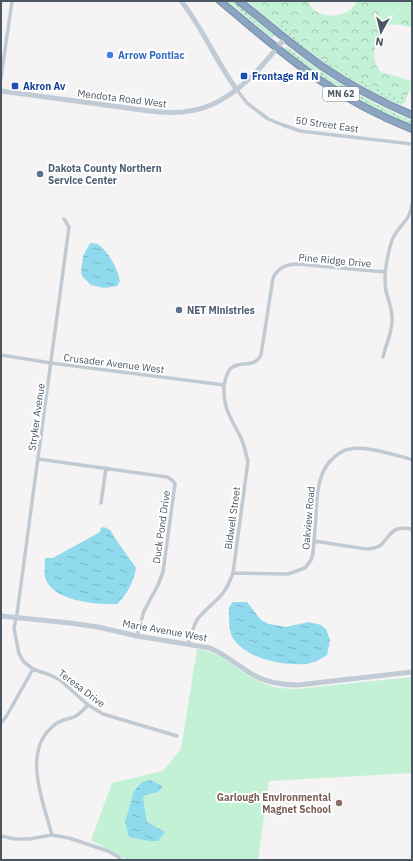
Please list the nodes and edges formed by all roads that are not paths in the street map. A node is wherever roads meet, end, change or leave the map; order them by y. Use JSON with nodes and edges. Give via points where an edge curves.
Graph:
{"nodes":[{"id":1,"x":12,"y":1,"type":"edge"},
{"id":2,"x":181,"y":1,"type":"edge"},
{"id":3,"x":220,"y":1,"type":"edge"},
{"id":4,"x":239,"y":1,"type":"edge"},
{"id":5,"x":285,"y":38,"type":"junction"},
{"id":6,"x":277,"y":48,"type":"junction"},
{"id":7,"x":1,"y":78,"type":"edge"},
{"id":8,"x":237,"y":90,"type":"junction"},
{"id":9,"x":1,"y":91,"type":"edge"},
{"id":10,"x":412,"y":115,"type":"edge"},
{"id":11,"x":412,"y":129,"type":"edge"},
{"id":12,"x":412,"y":144,"type":"edge"},
{"id":13,"x":412,"y":204,"type":"edge"},
{"id":14,"x":64,"y":220,"type":"dead end"},
{"id":15,"x":282,"y":261,"type":"dead end"},
{"id":16,"x":284,"y":266,"type":"junction"},
{"id":17,"x":385,"y":272,"type":"junction"},
{"id":18,"x":1,"y":355,"type":"edge"},
{"id":19,"x":383,"y":357,"type":"dead end"},
{"id":20,"x":51,"y":363,"type":"junction"},
{"id":21,"x":224,"y":385,"type":"junction"},
{"id":22,"x":38,"y":459,"type":"junction"},
{"id":23,"x":412,"y":460,"type":"edge"},
{"id":24,"x":106,"y":468,"type":"junction"},
{"id":25,"x":101,"y":503,"type":"dead end"},
{"id":26,"x":412,"y":529,"type":"edge"},
{"id":27,"x":314,"y":541,"type":"junction"},
{"id":28,"x":233,"y":573,"type":"junction"},
{"id":29,"x":1,"y":616,"type":"edge"},
{"id":30,"x":17,"y":618,"type":"junction"},
{"id":31,"x":137,"y":636,"type":"junction"},
{"id":32,"x":188,"y":644,"type":"junction"},
{"id":33,"x":33,"y":669,"type":"junction"},
{"id":34,"x":412,"y":672,"type":"edge"},
{"id":35,"x":88,"y":705,"type":"junction"},
{"id":36,"x":1,"y":723,"type":"edge"},
{"id":37,"x":177,"y":736,"type":"dead end"},
{"id":38,"x":52,"y":835,"type":"junction"},
{"id":39,"x":1,"y":836,"type":"edge"},
{"id":40,"x":121,"y":860,"type":"edge"}],
"edges":[{"from":1,"to":7,"type":"street"},
{"from":2,"to":8,"type":"street","name":"50 Street East"},
{"from":3,"to":6,"type":"highway","number":"MN 62"},
{"from":4,"to":5,"type":"highway","number":"MN 62"},
{"from":5,"to":6,"type":"street","name":"Mendota Road West"},
{"from":5,"to":10,"type":"highway","number":"MN 62","via":[[345,81]]},
{"from":6,"to":8,"type":"street","name":"Mendota Road West"},
{"from":6,"to":11,"type":"highway","number":"MN 62","via":[[342,95]]},
{"from":8,"to":9,"type":"street","name":"Mendota Road West","via":[[211,105],[180,113]]},
{"from":8,"to":12,"type":"street","name":"50 Street East","via":[[247,103],[268,119],[283,126],[300,131]]},
{"from":13,"to":17,"type":"street","via":[[408,219],[391,242]]},
{"from":14,"to":20,"type":"street","name":"Stryker Avenue","via":[[69,228]]},
{"from":15,"to":16,"type":"street","name":"Pine Ridge Drive"},
{"from":16,"to":17,"type":"street","name":"Pine Ridge Drive","via":[[297,264]]},
{"from":16,"to":21,"type":"street","name":"Pine Ridge Drive","via":[[275,274],[271,284],[260,357],[254,363],[238,364],[232,368]]},
{"from":17,"to":19,"type":"street","via":[[392,324]]},
{"from":18,"to":20,"type":"street","name":"Crusader Avenue West"},
{"from":20,"to":21,"type":"street","name":"Crusader Avenue West"},
{"from":20,"to":22,"type":"street","name":"Stryker Avenue"},
{"from":21,"to":28,"type":"street","name":"Bidwell Street","via":[[226,410],[243,443],[248,461]]},
{"from":22,"to":24,"type":"street","name":"Duck Pond Drive"},
{"from":22,"to":30,"type":"street","name":"Stryker Avenue"},
{"from":23,"to":27,"type":"street","name":"Oakview Road","via":[[367,448],[350,449],[333,458],[326,465],[317,492]]},
{"from":24,"to":25,"type":"street"},
{"from":24,"to":31,"type":"street","name":"Duck Pond Drive","via":[[167,477],[175,484],[163,572],[144,611]]},
{"from":26,"to":27,"type":"street","via":[[398,528],[373,549]]},
{"from":27,"to":28,"type":"street","name":"Oakview Road","via":[[311,560],[305,568],[288,574]]},
{"from":28,"to":32,"type":"street","name":"Bidwell Street","via":[[223,593],[197,621]]},
{"from":29,"to":30,"type":"street","name":"Marie Avenue West"},
{"from":30,"to":31,"type":"street","name":"Marie Avenue West","via":[[98,627]]},
{"from":30,"to":33,"type":"street","name":"Teresa Drive","via":[[14,628],[19,654]]},
{"from":31,"to":32,"type":"street","name":"Marie Avenue West"},
{"from":32,"to":34,"type":"street","name":"Marie Avenue West","via":[[212,649],[258,677],[282,684],[298,685]]},
{"from":33,"to":35,"type":"street","name":"Teresa Drive","via":[[60,680]]},
{"from":33,"to":36,"type":"street"},
{"from":35,"to":37,"type":"street","name":"Teresa Drive","via":[[102,714]]},
{"from":35,"to":38,"type":"street","via":[[75,716],[58,722],[48,730],[38,749],[38,785]]},
{"from":38,"to":39,"type":"street","via":[[29,839]]},
{"from":38,"to":40,"type":"street","via":[[108,851]]}]}
